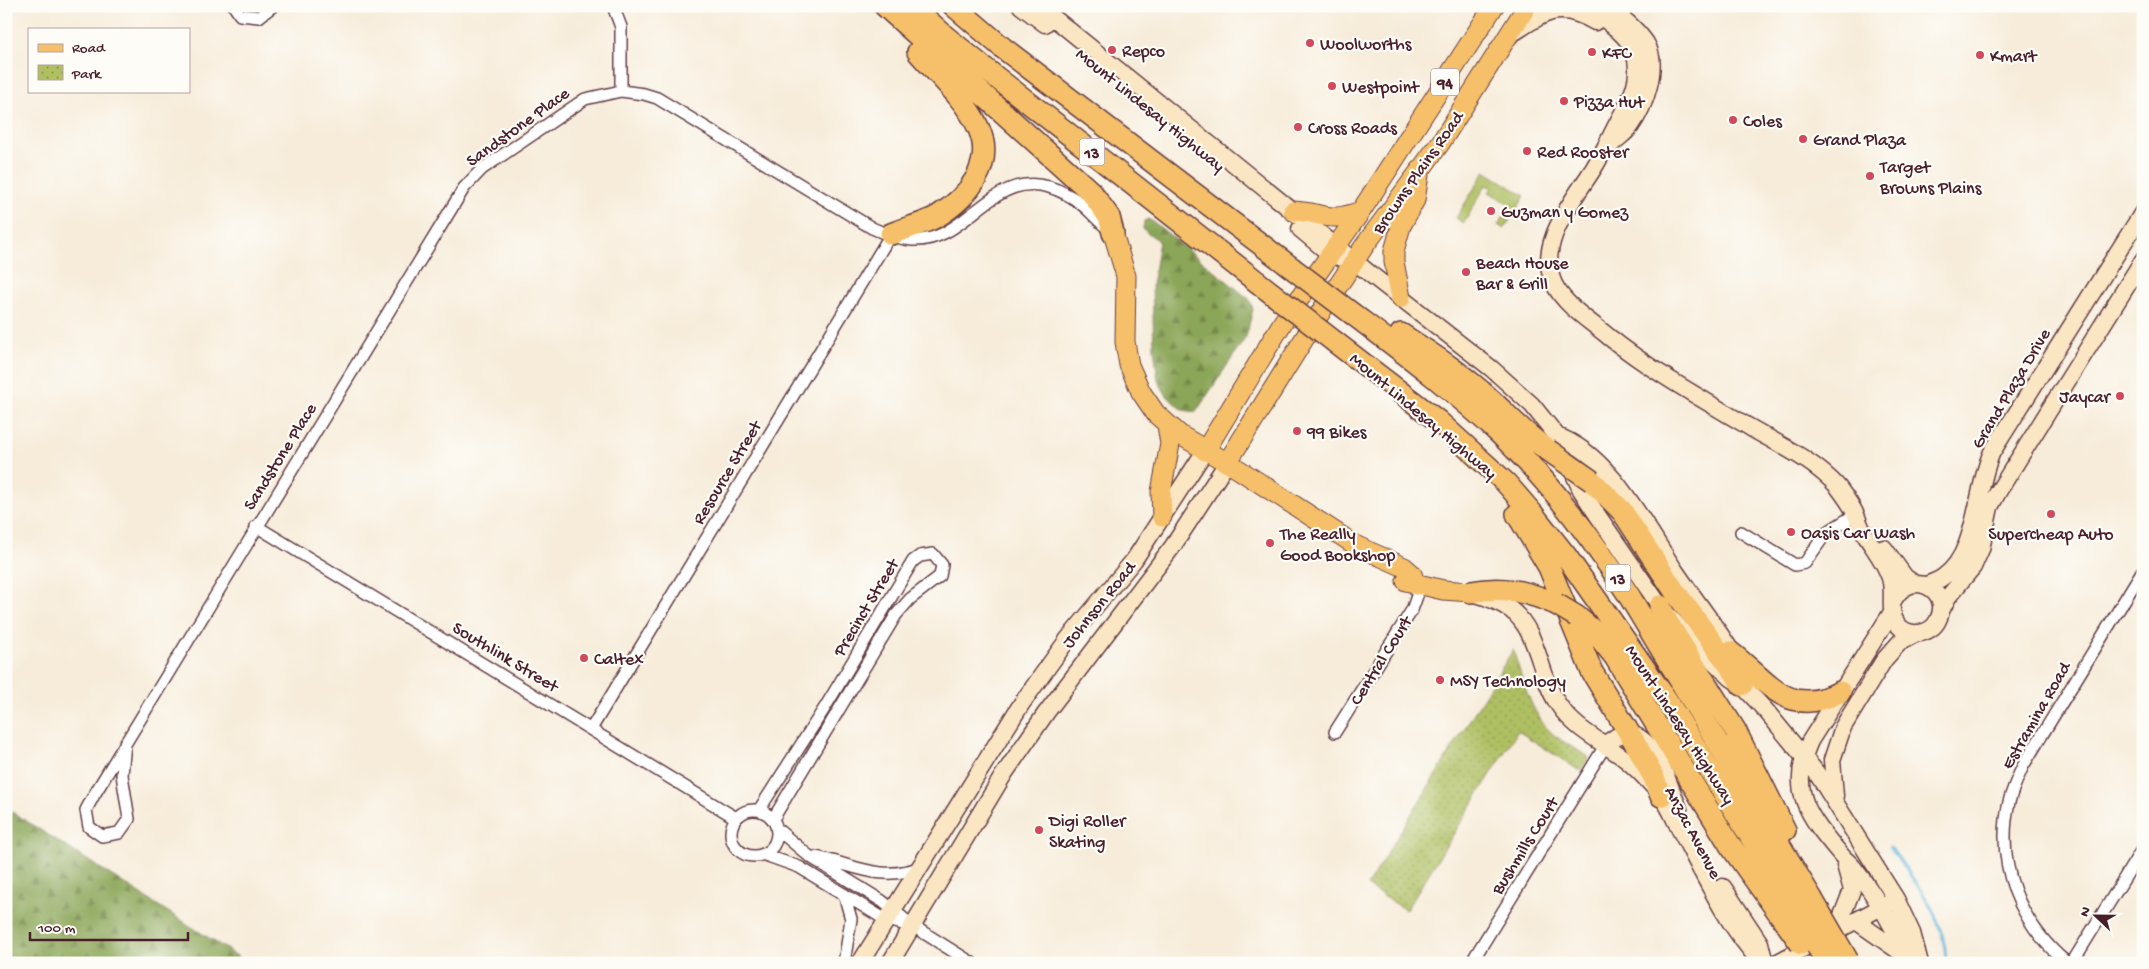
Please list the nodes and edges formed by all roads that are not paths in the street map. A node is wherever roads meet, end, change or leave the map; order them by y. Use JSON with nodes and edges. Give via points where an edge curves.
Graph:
{"nodes":[{"id":1,"x":234,"y":6,"type":"edge"},
{"id":2,"x":273,"y":6,"type":"edge"},
{"id":3,"x":613,"y":6,"type":"edge"},
{"id":4,"x":879,"y":6,"type":"edge"},
{"id":5,"x":885,"y":6,"type":"edge"},
{"id":6,"x":912,"y":6,"type":"edge"},
{"id":7,"x":954,"y":6,"type":"edge"},
{"id":8,"x":1021,"y":6,"type":"edge"},
{"id":9,"x":1038,"y":6,"type":"edge"},
{"id":10,"x":1494,"y":6,"type":"edge"},
{"id":11,"x":1528,"y":6,"type":"edge"},
{"id":12,"x":1586,"y":6,"type":"edge"},
{"id":13,"x":1606,"y":6,"type":"edge"},
{"id":14,"x":1609,"y":24,"type":"junction"},
{"id":15,"x":1510,"y":35,"type":"junction"},
{"id":16,"x":621,"y":92,"type":"junction"},
{"id":17,"x":1603,"y":153,"type":"junction"},
{"id":18,"x":1419,"y":173,"type":"junction"},
{"id":19,"x":1293,"y":211,"type":"junction"},
{"id":20,"x":1361,"y":211,"type":"junction"},
{"id":21,"x":2143,"y":212,"type":"edge"},
{"id":22,"x":1113,"y":233,"type":"junction"},
{"id":23,"x":891,"y":234,"type":"junction"},
{"id":24,"x":1334,"y":250,"type":"junction"},
{"id":25,"x":1354,"y":260,"type":"junction"},
{"id":26,"x":2143,"y":260,"type":"edge"},
{"id":27,"x":1401,"y":298,"type":"junction"},
{"id":28,"x":1354,"y":315,"type":"junction"},
{"id":29,"x":1168,"y":425,"type":"junction"},
{"id":30,"x":1552,"y":443,"type":"junction"},
{"id":31,"x":1205,"y":450,"type":"junction"},
{"id":32,"x":1227,"y":463,"type":"junction"},
{"id":33,"x":1488,"y":469,"type":"junction"},
{"id":34,"x":1856,"y":514,"type":"junction"},
{"id":35,"x":1162,"y":517,"type":"junction"},
{"id":36,"x":256,"y":526,"type":"junction"},
{"id":37,"x":1741,"y":532,"type":"dead end"},
{"id":38,"x":2143,"y":570,"type":"edge"},
{"id":39,"x":1416,"y":584,"type":"junction"},
{"id":40,"x":1920,"y":584,"type":"junction"},
{"id":41,"x":1471,"y":592,"type":"junction"},
{"id":42,"x":1660,"y":606,"type":"junction"},
{"id":43,"x":1893,"y":606,"type":"junction"},
{"id":44,"x":1941,"y":611,"type":"junction"},
{"id":45,"x":1917,"y":634,"type":"junction"},
{"id":46,"x":1707,"y":637,"type":"junction"},
{"id":47,"x":1733,"y":654,"type":"junction"},
{"id":48,"x":1742,"y":685,"type":"junction"},
{"id":49,"x":1840,"y":692,"type":"junction"},
{"id":50,"x":591,"y":729,"type":"junction"},
{"id":51,"x":1335,"y":732,"type":"dead end"},
{"id":52,"x":1629,"y":734,"type":"junction"},
{"id":53,"x":126,"y":744,"type":"junction"},
{"id":54,"x":1606,"y":746,"type":"junction"},
{"id":55,"x":1803,"y":755,"type":"junction"},
{"id":56,"x":789,"y":764,"type":"junction"},
{"id":57,"x":802,"y":772,"type":"junction"},
{"id":58,"x":1661,"y":796,"type":"junction"},
{"id":59,"x":1835,"y":802,"type":"junction"},
{"id":60,"x":759,"y":810,"type":"junction"},
{"id":61,"x":736,"y":818,"type":"junction"},
{"id":62,"x":775,"y":824,"type":"junction"},
{"id":63,"x":2143,"y":848,"type":"edge"},
{"id":64,"x":764,"y":855,"type":"junction"},
{"id":65,"x":809,"y":856,"type":"junction"},
{"id":66,"x":1844,"y":859,"type":"junction"},
{"id":67,"x":920,"y":868,"type":"junction"},
{"id":68,"x":844,"y":894,"type":"junction"},
{"id":69,"x":1896,"y":899,"type":"junction"},
{"id":70,"x":1880,"y":907,"type":"junction"},
{"id":71,"x":1796,"y":908,"type":"junction"},
{"id":72,"x":890,"y":914,"type":"junction"},
{"id":73,"x":1856,"y":921,"type":"junction"},
{"id":74,"x":913,"y":926,"type":"junction"},
{"id":75,"x":1836,"y":931,"type":"junction"},
{"id":76,"x":1911,"y":960,"type":"edge"},
{"id":77,"x":1841,"y":962,"type":"edge"},
{"id":78,"x":844,"y":963,"type":"edge"},
{"id":79,"x":860,"y":963,"type":"edge"},
{"id":80,"x":890,"y":963,"type":"edge"},
{"id":81,"x":972,"y":963,"type":"edge"},
{"id":82,"x":1471,"y":963,"type":"edge"},
{"id":83,"x":1763,"y":963,"type":"edge"},
{"id":84,"x":1776,"y":963,"type":"edge"},
{"id":85,"x":1814,"y":963,"type":"edge"},
{"id":86,"x":2067,"y":963,"type":"edge"},
{"id":87,"x":2072,"y":963,"type":"edge"}],
"edges":[{"from":1,"to":2,"type":"street","via":[[240,15],[259,17]]},
{"from":3,"to":16,"type":"street","via":[[621,27]]},
{"from":4,"to":23,"type":"highway","via":[[972,116],[981,134],[984,153],[983,164],[974,183],[957,200],[937,216]]},
{"from":5,"to":22,"type":"highway","via":[[1086,187],[1109,217]]},
{"from":6,"to":33,"type":"highway","name":"Mount Lindesay Highway","number":"13","bridge":true,"via":[[997,78],[1438,421]]},
{"from":7,"to":28,"type":"highway","name":"Mount Lindesay Highway","number":"13","bridge":true,"via":[[1003,48]]},
{"from":8,"to":24,"type":"main road","name":"Mount Lindesay Highway"},
{"from":9,"to":19,"type":"main road","name":"Mount Lindesay Highway"},
{"from":10,"to":20,"type":"main road","name":"Browns Plains Road","number":"94"},
{"from":11,"to":15,"type":"main road","name":"Browns Plains Road","number":"94"},
{"from":12,"to":14,"type":"main road"},
{"from":13,"to":17,"type":"main road","via":[[1632,26],[1647,45],[1652,70],[1647,94],[1631,126]]},
{"from":14,"to":15,"type":"main road","via":[[1599,24],[1574,10],[1558,9]]},
{"from":14,"to":17,"type":"main road","via":[[1634,50],[1637,85]]},
{"from":15,"to":18,"type":"main road","name":"Browns Plains Road","number":"94"},
{"from":16,"to":23,"type":"street","name":"Sandstone Place","via":[[657,98],[872,228]]},
{"from":16,"to":36,"type":"street","name":"Sandstone Place","via":[[585,99],[482,169],[464,188]]},
{"from":17,"to":34,"type":"main road","via":[[1555,230],[1550,247],[1549,264],[1554,284],[1568,304],[1628,352],[1681,387],[1812,465],[1838,487]]},
{"from":18,"to":25,"type":"main road","name":"Browns Plains Road","number":"94"},
{"from":18,"to":27,"type":"main road","via":[[1415,200],[1401,226],[1394,251]]},
{"from":19,"to":20,"type":"main road","via":[[1308,211],[1333,218]]},
{"from":19,"to":24,"type":"main road","name":"Mount Lindesay Highway"},
{"from":20,"to":24,"type":"main road","name":"Browns Plains Road","number":"94"},
{"from":21,"to":40,"type":"main road","name":"Grand Plaza Drive","via":[[1992,452],[1970,534],[1959,560],[1943,577]]},
{"from":22,"to":23,"type":"street","name":"Sandstone Place","via":[[1067,194],[1031,184],[998,194],[937,235],[911,240]]},
{"from":22,"to":29,"type":"main road","via":[[1126,276],[1125,342],[1129,365],[1148,404]]},
{"from":23,"to":50,"type":"street","name":"Resource Street"},
{"from":24,"to":25,"type":"main road","name":"Mount Lindesay Highway"},
{"from":24,"to":31,"type":"main road","name":"Johnson Road","via":[[1283,322]]},
{"from":25,"to":27,"type":"main road","name":"Mount Lindesay Highway"},
{"from":25,"to":32,"type":"main road","name":"Johnson Road"},
{"from":26,"to":44,"type":"main road","via":[[1998,492],[1990,507],[1981,549],[1973,568],[1948,596]]},
{"from":27,"to":30,"type":"main road","name":"Mount Lindesay Highway","via":[[1512,386],[1538,411]]},
{"from":28,"to":30,"type":"highway","via":[[1368,314],[1440,360],[1482,391],[1529,436]]},
{"from":28,"to":71,"type":"highway","name":"Mount Lindesay Highway","number":"13","via":[[1450,389],[1502,436],[1549,486],[1599,549],[1628,594]]},
{"from":29,"to":31,"type":"main road"},
{"from":29,"to":35,"type":"main road","via":[[1170,444],[1161,492]]},
{"from":30,"to":42,"type":"main road","name":"Mount Lindesay Highway"},
{"from":30,"to":46,"type":"highway","bridge":true,"via":[[1622,511]]},
{"from":30,"to":47,"type":"main road","via":[[1569,440],[1601,467],[1624,493]]},
{"from":31,"to":32,"type":"main road"},
{"from":31,"to":35,"type":"main road","name":"Johnson Road"},
{"from":32,"to":39,"type":"main road","via":[[1357,546],[1374,564],[1401,580]]},
{"from":32,"to":74,"type":"main road","name":"Johnson Road","via":[[1173,546],[1046,713],[1004,774]]},
{"from":33,"to":52,"type":"highway","via":[[1545,559],[1592,672]]},
{"from":33,"to":71,"type":"highway","name":"Mount Lindesay Highway","number":"13","via":[[1506,483],[1532,513],[1624,635]]},
{"from":34,"to":37,"type":"street","via":[[1826,533],[1805,562],[1794,565]]},
{"from":34,"to":40,"type":"main road","via":[[1869,526],[1905,577]]},
{"from":34,"to":43,"type":"main road","via":[[1891,580]]},
{"from":35,"to":67,"type":"main road","name":"Johnson Road","via":[[1134,560],[1068,639],[1027,696]]},
{"from":36,"to":50,"type":"street","name":"Southlink Street"},
{"from":36,"to":53,"type":"street","name":"Sandstone Place"},
{"from":38,"to":86,"type":"street","name":"Estramina Road","via":[[2022,766],[2009,801],[2006,835],[2008,870],[2018,900],[2048,947]]},
{"from":39,"to":41,"type":"main road","name":"Anzac Avenue"},
{"from":39,"to":51,"type":"street","name":"Central Court","via":[[1417,596],[1412,610]]},
{"from":40,"to":43,"type":"main road","via":[[1902,589]]},
{"from":40,"to":44,"type":"main road","via":[[1938,596]]},
{"from":41,"to":54,"type":"main road","name":"Anzac Avenue","via":[[1504,605],[1522,621],[1558,705],[1576,725]]},
{"from":41,"to":71,"type":"highway","bridge":true,"via":[[1508,589],[1540,597],[1576,616],[1596,634],[1615,658],[1730,845]]},
{"from":42,"to":48,"type":"main road","name":"Mount Lindesay Highway","via":[[1731,678]]},
{"from":42,"to":71,"type":"highway","via":[[1735,730],[1811,882]]},
{"from":43,"to":45,"type":"main road","via":[[1898,625]]},
{"from":43,"to":49,"type":"main road"},
{"from":44,"to":45,"type":"main road","via":[[1930,629]]},
{"from":45,"to":59,"type":"main road","via":[[1900,642],[1884,660],[1842,727],[1832,760]]},
{"from":46,"to":47,"type":"highway"},
{"from":46,"to":48,"type":"highway"},
{"from":47,"to":49,"type":"highway","via":[[1772,687],[1799,702],[1816,702]]},
{"from":48,"to":55,"type":"main road","name":"Mount Lindesay Highway"},
{"from":49,"to":55,"type":"main road"},
{"from":50,"to":61,"type":"street","name":"Southlink Street"},
{"from":52,"to":54,"type":"main road","via":[[1620,734]]},
{"from":52,"to":58,"type":"highway"},
{"from":52,"to":83,"type":"main road","name":"Anzac Avenue","via":[[1650,746],[1688,830],[1760,943]]},
{"from":53,"to":53,"type":"street","name":"Sandstone Place","via":[[122,775],[128,819],[119,833],[102,836],[89,827],[86,810]]},
{"from":54,"to":58,"type":"main road","name":"Anzac Avenue","via":[[1638,770]]},
{"from":54,"to":82,"type":"street","name":"Bushmills Court"},
{"from":55,"to":59,"type":"main road","name":"Mount Lindesay Highway"},
{"from":55,"to":66,"type":"main road","via":[[1800,774],[1803,797],[1812,818]]},
{"from":56,"to":57,"type":"street"},
{"from":56,"to":57,"type":"street","name":"Precinct Street","via":[[914,560],[933,554],[942,565],[940,576],[910,599],[896,615]]},
{"from":56,"to":60,"type":"street","name":"Precinct Street"},
{"from":57,"to":62,"type":"street","name":"Precinct Street"},
{"from":58,"to":83,"type":"main road","name":"Anzac Avenue","via":[[1748,948]]},
{"from":59,"to":69,"type":"main road","name":"Mount Lindesay Highway"},
{"from":60,"to":61,"type":"street","via":[[745,811]]},
{"from":60,"to":62,"type":"street"},
{"from":61,"to":64,"type":"street","via":[[731,834],[735,847],[752,857]]},
{"from":62,"to":64,"type":"street","via":[[775,844]]},
{"from":62,"to":65,"type":"street"},
{"from":63,"to":87,"type":"street"},
{"from":64,"to":68,"type":"street","via":[[798,867]]},
{"from":65,"to":67,"type":"street","via":[[878,874],[905,873]]},
{"from":65,"to":72,"type":"street"},
{"from":66,"to":70,"type":"main road","via":[[1852,865]]},
{"from":66,"to":75,"type":"main road","via":[[1852,890]]},
{"from":67,"to":72,"type":"main road","name":"Johnson Road"},
{"from":68,"to":72,"type":"street"},
{"from":68,"to":78,"type":"street","via":[[852,919]]},
{"from":69,"to":70,"type":"main road"},
{"from":69,"to":76,"type":"main road","name":"Mount Lindesay Highway","via":[[1912,933]]},
{"from":70,"to":73,"type":"main road"},
{"from":70,"to":76,"type":"main road"},
{"from":71,"to":77,"type":"highway","name":"Mount Lindesay Highway","number":"13","bridge":true},
{"from":71,"to":85,"type":"highway","bridge":true},
{"from":72,"to":74,"type":"street"},
{"from":72,"to":79,"type":"main road","name":"Johnson Road"},
{"from":73,"to":75,"type":"main road"},
{"from":73,"to":76,"type":"main road"},
{"from":74,"to":80,"type":"main road","name":"Johnson Road"},
{"from":74,"to":81,"type":"street"},
{"from":75,"to":84,"type":"main road"}]}
